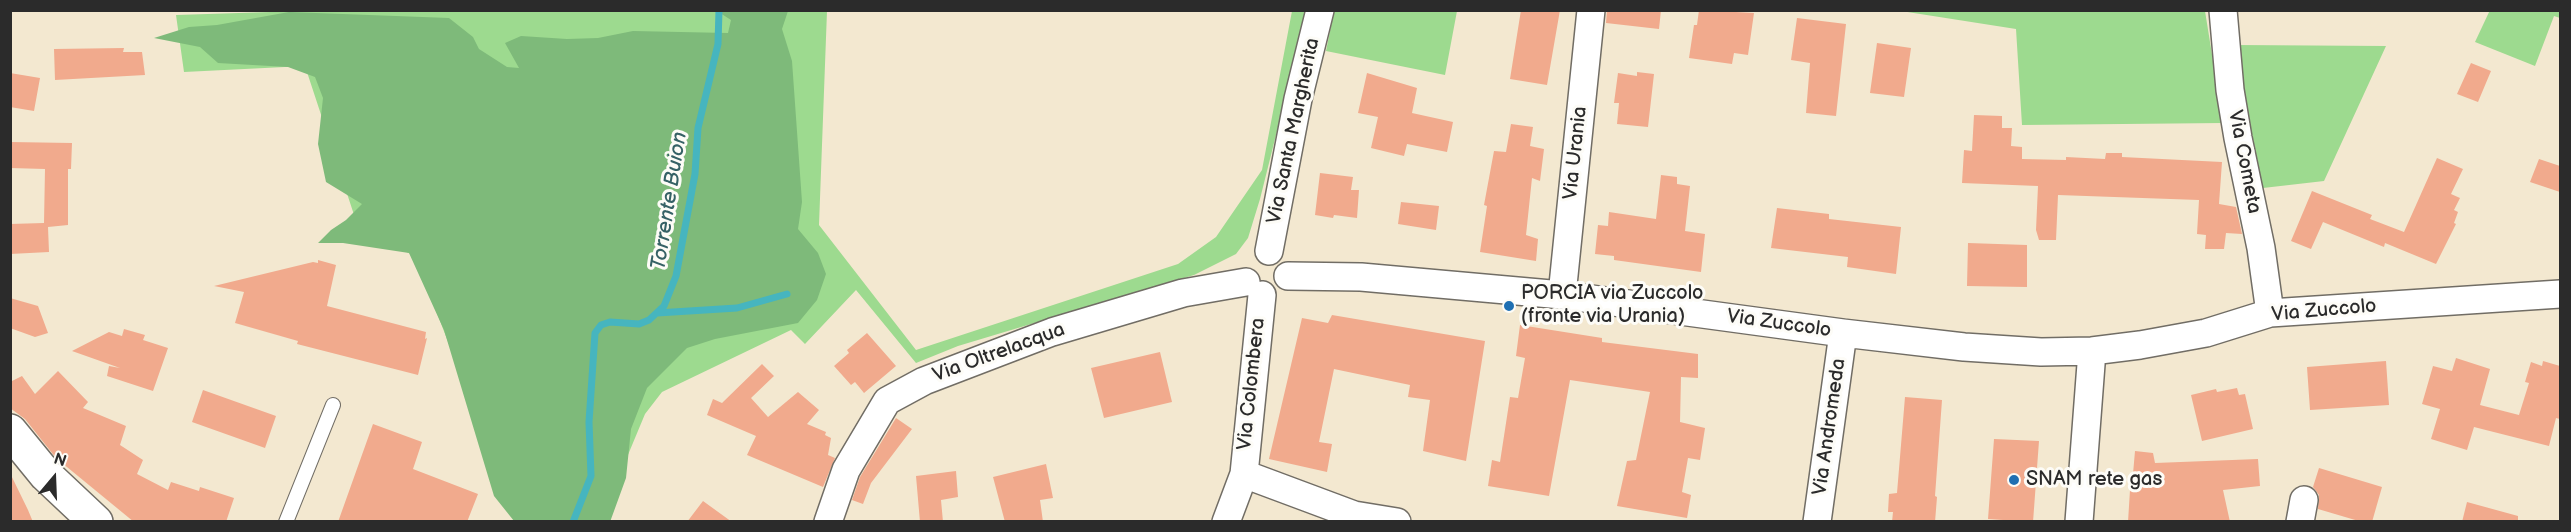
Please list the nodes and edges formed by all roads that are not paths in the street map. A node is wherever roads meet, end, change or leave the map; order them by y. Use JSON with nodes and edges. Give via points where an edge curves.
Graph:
{"nodes":[{"id":1,"x":1320,"y":10,"type":"edge"},
{"id":2,"x":1591,"y":10,"type":"edge"},
{"id":3,"x":2223,"y":10,"type":"edge"},
{"id":4,"x":1269,"y":251,"type":"junction"},
{"id":5,"x":1288,"y":276,"type":"junction"},
{"id":6,"x":1254,"y":288,"type":"junction"},
{"id":7,"x":2560,"y":294,"type":"edge"},
{"id":8,"x":1562,"y":295,"type":"junction"},
{"id":9,"x":2270,"y":313,"type":"junction"},
{"id":10,"x":1843,"y":333,"type":"junction"},
{"id":11,"x":2092,"y":351,"type":"junction"},
{"id":12,"x":333,"y":405,"type":"dead end"},
{"id":13,"x":10,"y":431,"type":"edge"},
{"id":14,"x":1244,"y":474,"type":"junction"},
{"id":15,"x":96,"y":521,"type":"edge"},
{"id":16,"x":286,"y":522,"type":"edge"},
{"id":17,"x":828,"y":522,"type":"edge"},
{"id":18,"x":1226,"y":522,"type":"edge"},
{"id":19,"x":1396,"y":522,"type":"edge"},
{"id":20,"x":1817,"y":522,"type":"edge"},
{"id":21,"x":2079,"y":522,"type":"edge"}],
"edges":[{"from":1,"to":4,"type":"street","name":"Via Santa Margherita","via":[[1298,99]]},
{"from":2,"to":8,"type":"street","name":"Via Urania"},
{"from":3,"to":9,"type":"street","name":"Via Cometa","via":[[2236,129]]},
{"from":4,"to":5,"type":"street","via":[[1284,260]]},
{"from":4,"to":6,"type":"street","via":[[1255,254],[1247,261],[1244,273]]},
{"from":5,"to":6,"type":"street","via":[[1286,285],[1278,292]]},
{"from":5,"to":8,"type":"street","name":"Via Zuccolo","via":[[1361,277]]},
{"from":6,"to":14,"type":"street","name":"Via Colombera"},
{"from":6,"to":17,"type":"street","name":"Via Oltrelacqua","via":[[1183,293],[1052,332],[924,381],[887,401],[846,470]]},
{"from":7,"to":9,"type":"street","name":"Via Zuccolo"},
{"from":8,"to":10,"type":"street","name":"Via Zuccolo"},
{"from":9,"to":11,"type":"street","name":"Via Zuccolo","via":[[2206,333]]},
{"from":10,"to":11,"type":"street","name":"Via Zuccolo","via":[[1964,347]]},
{"from":10,"to":20,"type":"street","name":"Via Andromeda"},
{"from":11,"to":21,"type":"street"},
{"from":12,"to":16,"type":"lane"},
{"from":13,"to":15,"type":"street","via":[[46,475]]},
{"from":14,"to":18,"type":"street","name":"Via Colombera"},
{"from":14,"to":19,"type":"street","via":[[1354,515]]}]}
